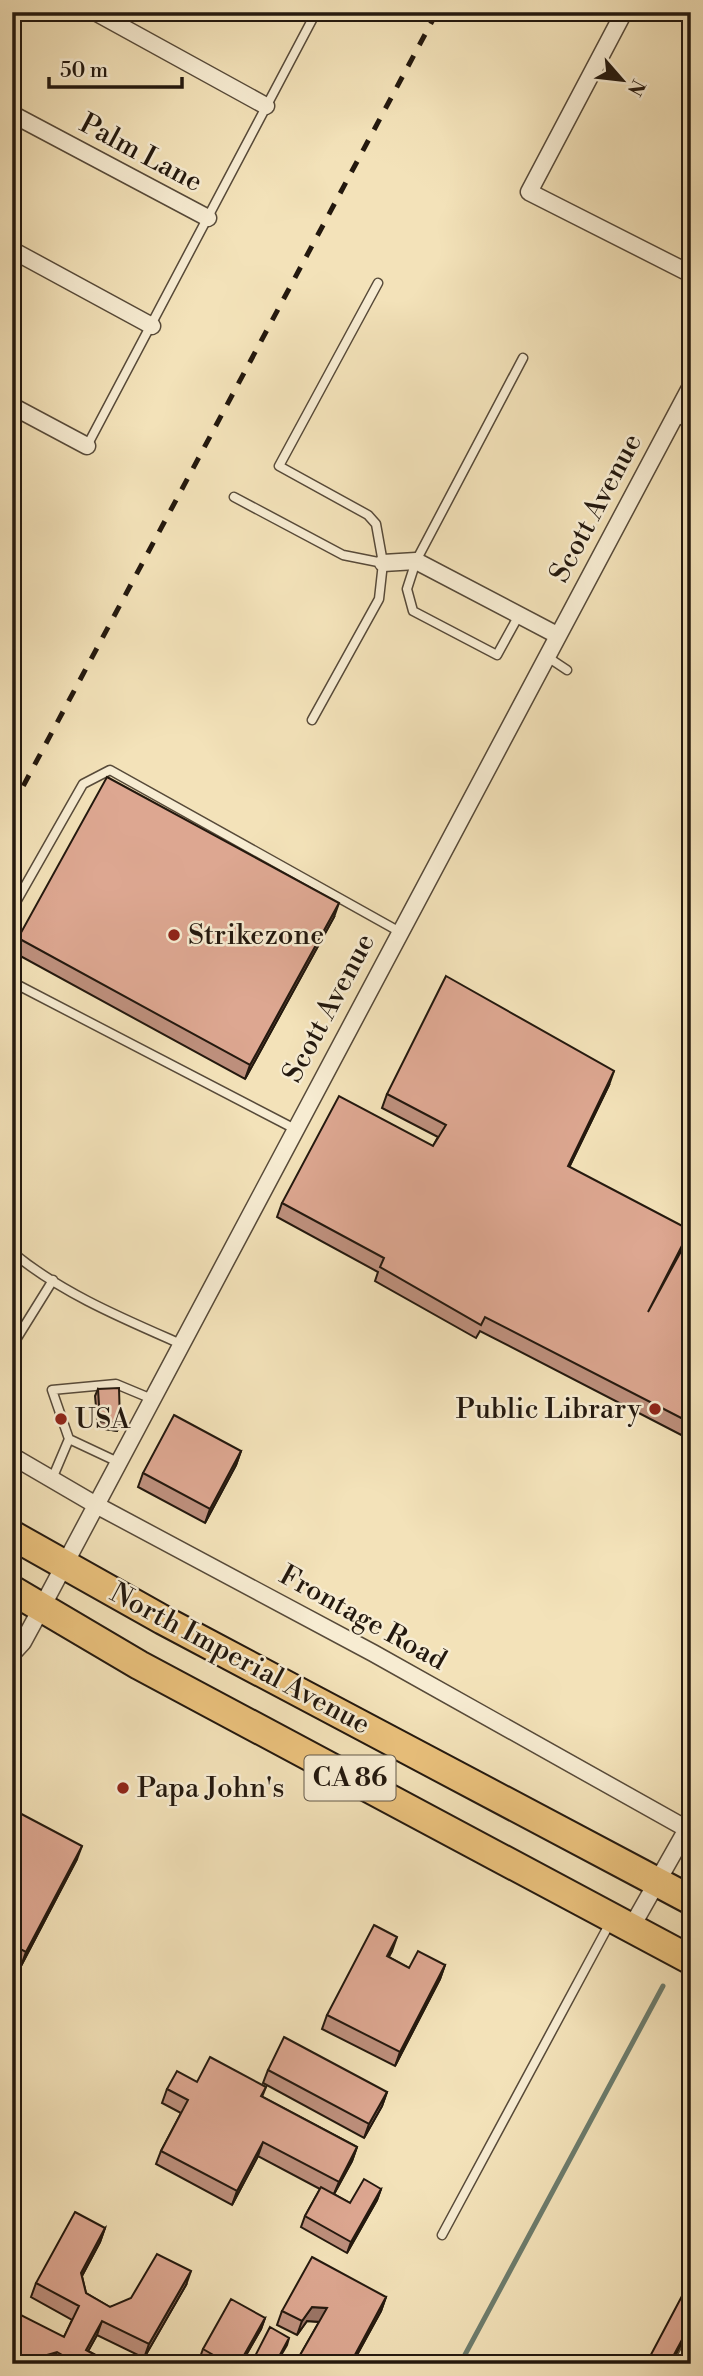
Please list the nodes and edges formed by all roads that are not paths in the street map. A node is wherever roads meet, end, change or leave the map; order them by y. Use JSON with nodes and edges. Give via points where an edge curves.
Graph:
{"nodes":[{"id":1,"x":95,"y":12,"type":"edge"},
{"id":2,"x":624,"y":12,"type":"edge"},
{"id":3,"x":313,"y":18,"type":"dead end"},
{"id":4,"x":266,"y":106,"type":"junction"},
{"id":5,"x":12,"y":114,"type":"edge"},
{"id":6,"x":208,"y":218,"type":"junction"},
{"id":7,"x":12,"y":250,"type":"edge"},
{"id":8,"x":691,"y":274,"type":"edge"},
{"id":9,"x":378,"y":283,"type":"dead end"},
{"id":10,"x":152,"y":326,"type":"junction"},
{"id":11,"x":523,"y":358,"type":"dead end"},
{"id":12,"x":691,"y":386,"type":"edge"},
{"id":13,"x":12,"y":406,"type":"edge"},
{"id":14,"x":674,"y":416,"type":"junction"},
{"id":15,"x":691,"y":425,"type":"edge"},
{"id":16,"x":87,"y":446,"type":"joint"},
{"id":17,"x":234,"y":497,"type":"dead end"},
{"id":18,"x":416,"y":561,"type":"junction"},
{"id":19,"x":383,"y":563,"type":"junction"},
{"id":20,"x":519,"y":615,"type":"junction"},
{"id":21,"x":557,"y":635,"type":"junction"},
{"id":22,"x":546,"y":656,"type":"junction"},
{"id":23,"x":566,"y":670,"type":"dead end"},
{"id":24,"x":312,"y":720,"type":"dead end"},
{"id":25,"x":12,"y":909,"type":"edge"},
{"id":26,"x":400,"y":932,"type":"junction"},
{"id":27,"x":12,"y":982,"type":"edge"},
{"id":28,"x":295,"y":1129,"type":"junction"},
{"id":29,"x":12,"y":1252,"type":"edge"},
{"id":30,"x":53,"y":1280,"type":"junction"},
{"id":31,"x":181,"y":1344,"type":"junction"},
{"id":32,"x":12,"y":1346,"type":"edge"},
{"id":33,"x":152,"y":1399,"type":"junction"},
{"id":34,"x":68,"y":1439,"type":"junction"},
{"id":35,"x":12,"y":1456,"type":"edge"},
{"id":36,"x":118,"y":1462,"type":"junction"},
{"id":37,"x":51,"y":1479,"type":"junction"},
{"id":38,"x":96,"y":1504,"type":"junction"},
{"id":39,"x":12,"y":1535,"type":"edge"},
{"id":40,"x":64,"y":1564,"type":"junction"},
{"id":41,"x":12,"y":1590,"type":"edge"},
{"id":42,"x":42,"y":1607,"type":"junction"},
{"id":43,"x":12,"y":1654,"type":"edge"},
{"id":44,"x":690,"y":1827,"type":"edge"},
{"id":45,"x":657,"y":1882,"type":"junction"},
{"id":46,"x":691,"y":1900,"type":"edge"},
{"id":47,"x":621,"y":1924,"type":"junction"},
{"id":48,"x":691,"y":1960,"type":"edge"},
{"id":49,"x":442,"y":2235,"type":"dead end"},
{"id":50,"x":691,"y":2340,"type":"edge"},
{"id":51,"x":678,"y":2364,"type":"edge"}],
"edges":[{"from":1,"to":4,"type":"street"},
{"from":2,"to":8,"type":"street","via":[[529,192]]},
{"from":3,"to":4,"type":"lane"},
{"from":4,"to":6,"type":"lane"},
{"from":5,"to":6,"type":"street","name":"Palm Lane"},
{"from":6,"to":10,"type":"lane"},
{"from":7,"to":10,"type":"street"},
{"from":9,"to":19,"type":"lane","via":[[279,466],[368,514],[376,524]]},
{"from":10,"to":16,"type":"lane"},
{"from":11,"to":18,"type":"lane"},
{"from":12,"to":14,"type":"street","name":"Scott Avenue"},
{"from":13,"to":16,"type":"street"},
{"from":14,"to":15,"type":"lane"},
{"from":14,"to":21,"type":"street","name":"Scott Avenue"},
{"from":17,"to":19,"type":"lane","via":[[343,555]]},
{"from":18,"to":19,"type":"street"},
{"from":18,"to":20,"type":"street"},
{"from":18,"to":20,"type":"lane","via":[[407,589],[413,611],[497,655]]},
{"from":19,"to":24,"type":"lane","via":[[379,599]]},
{"from":20,"to":21,"type":"street"},
{"from":21,"to":22,"type":"street","name":"Scott Avenue"},
{"from":22,"to":23,"type":"lane"},
{"from":22,"to":26,"type":"street","name":"Scott Avenue"},
{"from":25,"to":26,"type":"lane","via":[[83,785],[110,770]]},
{"from":26,"to":28,"type":"street","name":"Scott Avenue"},
{"from":27,"to":28,"type":"lane"},
{"from":28,"to":31,"type":"street","name":"Scott Avenue"},
{"from":29,"to":30,"type":"lane"},
{"from":30,"to":31,"type":"lane"},
{"from":30,"to":32,"type":"lane"},
{"from":31,"to":33,"type":"street","name":"Scott Avenue"},
{"from":33,"to":34,"type":"lane","via":[[116,1384],[52,1390]]},
{"from":33,"to":36,"type":"street","name":"Scott Avenue"},
{"from":34,"to":36,"type":"lane"},
{"from":34,"to":37,"type":"lane"},
{"from":35,"to":37,"type":"street","name":"Frontage Road"},
{"from":36,"to":38,"type":"street","name":"Scott Avenue"},
{"from":37,"to":38,"type":"street","name":"Frontage Road"},
{"from":38,"to":40,"type":"street","name":"Scott Avenue"},
{"from":38,"to":44,"type":"street","name":"Frontage Road"},
{"from":39,"to":40,"type":"highway","name":"North Imperial Avenue","number":"CA 86"},
{"from":40,"to":42,"type":"street","name":"Scott Avenue"},
{"from":40,"to":45,"type":"highway","name":"North Imperial Avenue","number":"CA 86"},
{"from":41,"to":42,"type":"highway","name":"North Imperial Avenue","number":"CA 86"},
{"from":42,"to":43,"type":"street","name":"Scott Avenue"},
{"from":42,"to":47,"type":"highway","name":"North Imperial Avenue","number":"CA 86","via":[[139,1665]]},
{"from":44,"to":45,"type":"street"},
{"from":45,"to":46,"type":"highway","name":"North Imperial Avenue","number":"CA 86"},
{"from":45,"to":47,"type":"street"},
{"from":47,"to":48,"type":"highway","name":"North Imperial Avenue","number":"CA 86"},
{"from":47,"to":49,"type":"lane"},
{"from":50,"to":51,"type":"lane"}]}
